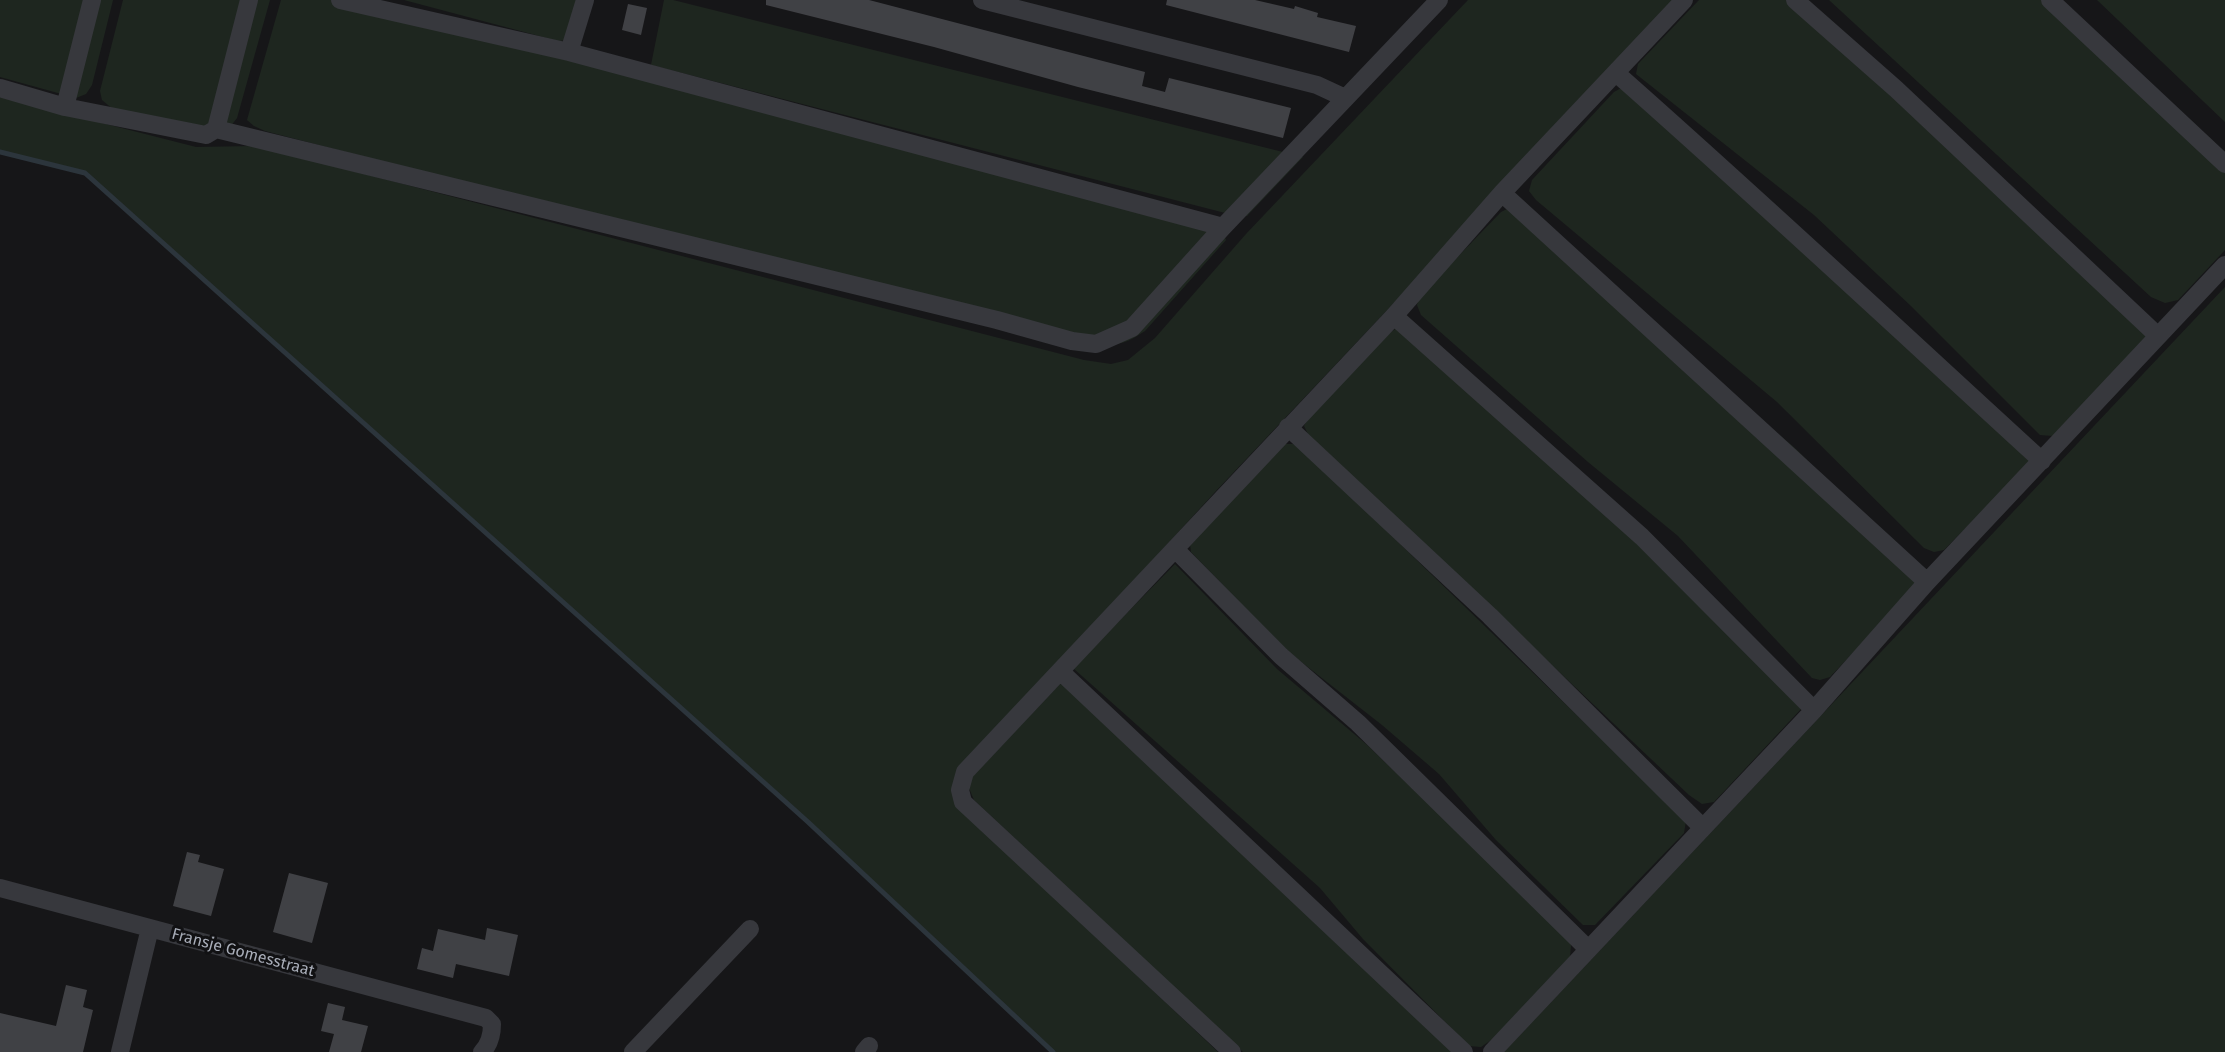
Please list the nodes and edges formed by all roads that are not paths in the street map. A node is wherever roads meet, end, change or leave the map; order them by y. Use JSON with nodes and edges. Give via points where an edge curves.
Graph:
{"nodes":[{"id":1,"x":92,"y":0,"type":"edge"},
{"id":2,"x":249,"y":0,"type":"edge"},
{"id":3,"x":340,"y":0,"type":"edge"},
{"id":4,"x":585,"y":0,"type":"edge"},
{"id":5,"x":982,"y":0,"type":"edge"},
{"id":6,"x":1439,"y":0,"type":"edge"},
{"id":7,"x":1684,"y":0,"type":"edge"},
{"id":8,"x":1795,"y":0,"type":"edge"},
{"id":9,"x":2050,"y":0,"type":"edge"},
{"id":10,"x":569,"y":52,"type":"junction"},
{"id":11,"x":1616,"y":73,"type":"junction"},
{"id":12,"x":0,"y":88,"type":"edge"},
{"id":13,"x":1345,"y":98,"type":"junction"},
{"id":14,"x":65,"y":107,"type":"junction"},
{"id":15,"x":216,"y":129,"type":"junction"},
{"id":16,"x":2225,"y":164,"type":"edge"},
{"id":17,"x":1502,"y":193,"type":"junction"},
{"id":18,"x":1223,"y":227,"type":"junction"},
{"id":19,"x":2225,"y":265,"type":"edge"},
{"id":20,"x":1394,"y":316,"type":"junction"},
{"id":21,"x":2158,"y":336,"type":"junction"},
{"id":22,"x":1288,"y":427,"type":"junction"},
{"id":23,"x":2042,"y":461,"type":"junction"},
{"id":24,"x":1174,"y":549,"type":"junction"},
{"id":25,"x":1927,"y":582,"type":"junction"},
{"id":26,"x":1060,"y":671,"type":"junction"},
{"id":27,"x":1814,"y":710,"type":"junction"},
{"id":28,"x":1702,"y":827,"type":"junction"},
{"id":29,"x":0,"y":888,"type":"edge"},
{"id":30,"x":150,"y":928,"type":"junction"},
{"id":31,"x":750,"y":929,"type":"dead end"},
{"id":32,"x":1588,"y":949,"type":"junction"},
{"id":33,"x":120,"y":1052,"type":"edge"},
{"id":34,"x":482,"y":1052,"type":"edge"},
{"id":35,"x":633,"y":1052,"type":"edge"},
{"id":36,"x":1232,"y":1052,"type":"edge"},
{"id":37,"x":1464,"y":1052,"type":"edge"},
{"id":38,"x":1492,"y":1052,"type":"edge"}],
"edges":[{"from":1,"to":14,"type":"street"},
{"from":2,"to":15,"type":"street"},
{"from":3,"to":10,"type":"street"},
{"from":4,"to":10,"type":"street"},
{"from":5,"to":13,"type":"street","via":[[1317,85]]},
{"from":6,"to":13,"type":"street"},
{"from":7,"to":11,"type":"street"},
{"from":8,"to":21,"type":"street","via":[[1896,89]]},
{"from":9,"to":16,"type":"street"},
{"from":10,"to":18,"type":"street"},
{"from":11,"to":17,"type":"street"},
{"from":11,"to":23,"type":"street"},
{"from":12,"to":14,"type":"street"},
{"from":13,"to":18,"type":"street"},
{"from":14,"to":15,"type":"street","via":[[206,135]]},
{"from":15,"to":18,"type":"street","via":[[1096,344],[1132,328]]},
{"from":17,"to":20,"type":"street"},
{"from":17,"to":25,"type":"street"},
{"from":19,"to":21,"type":"street"},
{"from":20,"to":22,"type":"street"},
{"from":20,"to":27,"type":"street","via":[[1642,537]]},
{"from":21,"to":23,"type":"street"},
{"from":22,"to":24,"type":"street"},
{"from":22,"to":28,"type":"street","via":[[1490,616]]},
{"from":23,"to":25,"type":"street"},
{"from":24,"to":26,"type":"street"},
{"from":24,"to":32,"type":"street"},
{"from":25,"to":27,"type":"street"},
{"from":26,"to":36,"type":"street","via":[[965,772],[960,790],[963,802]]},
{"from":26,"to":37,"type":"street"},
{"from":27,"to":28,"type":"street"},
{"from":28,"to":32,"type":"street"},
{"from":29,"to":30,"type":"street","name":"Fransje Gomesstraat"},
{"from":30,"to":33,"type":"street"},
{"from":30,"to":34,"type":"street","name":"Fransje Gomesstraat","via":[[486,1018],[492,1024],[492,1034]]},
{"from":31,"to":35,"type":"street"},
{"from":32,"to":38,"type":"street"}]}
